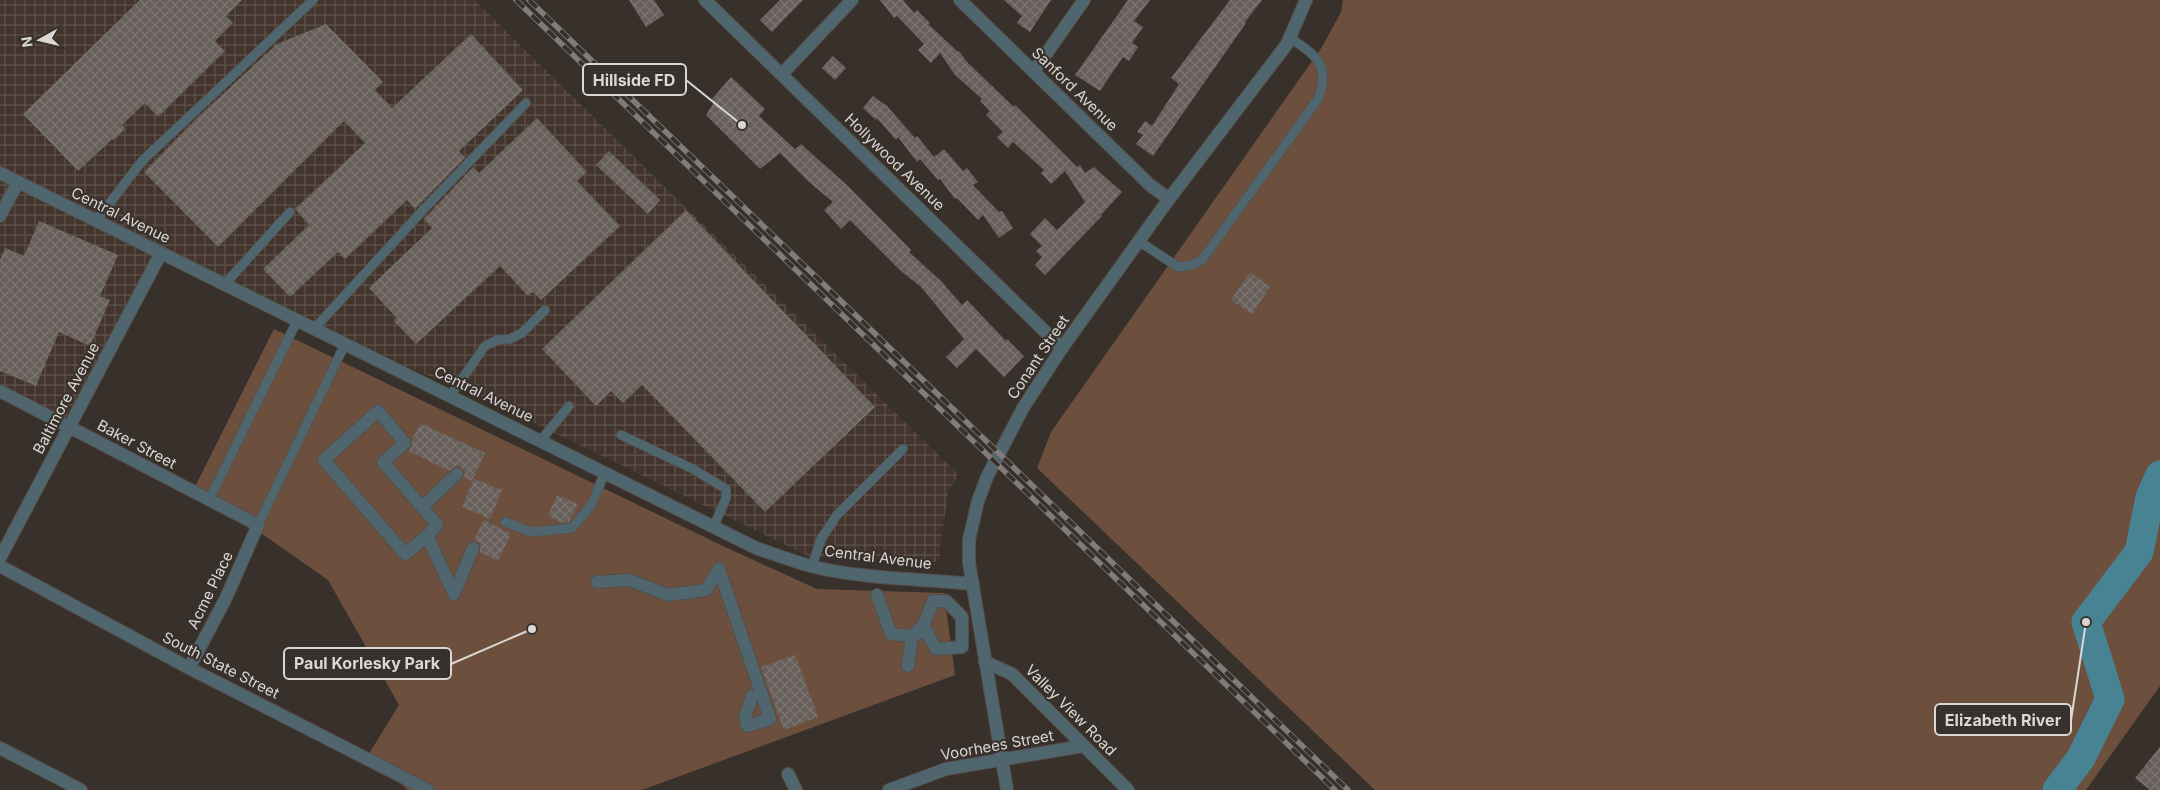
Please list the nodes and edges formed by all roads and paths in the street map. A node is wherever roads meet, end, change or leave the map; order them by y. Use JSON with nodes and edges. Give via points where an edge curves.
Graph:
{"nodes":[{"id":1,"x":313,"y":0,"type":"edge"},
{"id":2,"x":705,"y":0,"type":"edge"},
{"id":3,"x":852,"y":0,"type":"edge"},
{"id":4,"x":960,"y":0,"type":"edge"},
{"id":5,"x":1084,"y":0,"type":"edge"},
{"id":6,"x":1306,"y":0,"type":"edge"},
{"id":7,"x":1290,"y":38,"type":"junction"},
{"id":8,"x":1034,"y":70,"type":"junction"},
{"id":9,"x":782,"y":74,"type":"junction"},
{"id":10,"x":526,"y":103,"type":"dead end"},
{"id":11,"x":0,"y":173,"type":"edge"},
{"id":12,"x":18,"y":182,"type":"junction"},
{"id":13,"x":1169,"y":198,"type":"junction"},
{"id":14,"x":290,"y":212,"type":"dead end"},
{"id":15,"x":0,"y":216,"type":"edge"},
{"id":16,"x":96,"y":221,"type":"junction"},
{"id":17,"x":1140,"y":242,"type":"junction"},
{"id":18,"x":161,"y":253,"type":"junction"},
{"id":19,"x":224,"y":285,"type":"junction"},
{"id":20,"x":545,"y":310,"type":"dead end"},
{"id":21,"x":297,"y":320,"type":"junction"},
{"id":22,"x":314,"y":329,"type":"junction"},
{"id":23,"x":345,"y":344,"type":"junction"},
{"id":24,"x":1062,"y":348,"type":"junction"},
{"id":25,"x":0,"y":391,"type":"edge"},
{"id":26,"x":450,"y":396,"type":"junction"},
{"id":27,"x":569,"y":406,"type":"dead end"},
{"id":28,"x":69,"y":427,"type":"junction"},
{"id":29,"x":621,"y":435,"type":"dead end"},
{"id":30,"x":541,"y":440,"type":"junction"},
{"id":31,"x":904,"y":449,"type":"dead end"},
{"id":32,"x":605,"y":472,"type":"junction"},
{"id":33,"x":457,"y":474,"type":"dead end"},
{"id":34,"x":209,"y":500,"type":"junction"},
{"id":35,"x":422,"y":506,"type":"junction"},
{"id":36,"x":505,"y":522,"type":"dead end"},
{"id":37,"x":258,"y":526,"type":"junction"},
{"id":38,"x":714,"y":526,"type":"junction"},
{"id":39,"x":427,"y":536,"type":"junction"},
{"id":40,"x":473,"y":548,"type":"dead end"},
{"id":41,"x":0,"y":558,"type":"edge"},
{"id":42,"x":0,"y":566,"type":"edge"},
{"id":43,"x":812,"y":566,"type":"junction"},
{"id":44,"x":597,"y":582,"type":"dead end"},
{"id":45,"x":972,"y":584,"type":"junction"},
{"id":46,"x":878,"y":595,"type":"dead end"},
{"id":47,"x":912,"y":636,"type":"junction"},
{"id":48,"x":985,"y":662,"type":"junction"},
{"id":49,"x":908,"y":666,"type":"dead end"},
{"id":50,"x":189,"y":668,"type":"junction"},
{"id":51,"x":752,"y":696,"type":"dead end"},
{"id":52,"x":1084,"y":746,"type":"junction"},
{"id":53,"x":0,"y":748,"type":"edge"},
{"id":54,"x":1001,"y":759,"type":"junction"},
{"id":55,"x":788,"y":774,"type":"dead end"},
{"id":56,"x":81,"y":790,"type":"edge"},
{"id":57,"x":428,"y":790,"type":"edge"},
{"id":58,"x":796,"y":790,"type":"edge"},
{"id":59,"x":890,"y":790,"type":"edge"},
{"id":60,"x":1007,"y":790,"type":"edge"},
{"id":61,"x":1128,"y":790,"type":"edge"}],
"edges":[{"from":1,"to":16,"type":"lane","via":[[142,161]]},
{"from":2,"to":9,"type":"street","name":"Hollywood Avenue"},
{"from":3,"to":9,"type":"street"},
{"from":4,"to":8,"type":"street","name":"Sanford Avenue"},
{"from":5,"to":8,"type":"street"},
{"from":6,"to":7,"type":"street","name":"Conant Street"},
{"from":7,"to":13,"type":"street","name":"Conant Street"},
{"from":7,"to":17,"type":"lane","via":[[1310,51],[1324,71],[1318,99],[1202,260],[1178,267]]},
{"from":8,"to":13,"type":"street","name":"Sanford Avenue","via":[[1150,185]]},
{"from":9,"to":24,"type":"street","name":"Hollywood Avenue"},
{"from":10,"to":22,"type":"lane"},
{"from":11,"to":12,"type":"street","name":"Central Avenue"},
{"from":12,"to":15,"type":"street"},
{"from":12,"to":16,"type":"street","name":"Central Avenue"},
{"from":13,"to":17,"type":"street","name":"Conant Street"},
{"from":14,"to":19,"type":"lane"},
{"from":16,"to":18,"type":"street","name":"Central Avenue"},
{"from":17,"to":24,"type":"street","name":"Conant Street"},
{"from":18,"to":19,"type":"street","name":"Central Avenue"},
{"from":18,"to":28,"type":"street","name":"Baltimore Avenue"},
{"from":19,"to":21,"type":"street","name":"Central Avenue"},
{"from":20,"to":26,"type":"lane","via":[[522,333],[485,346]]},
{"from":21,"to":22,"type":"street","name":"Central Avenue"},
{"from":21,"to":34,"type":"lane"},
{"from":22,"to":23,"type":"street","name":"Central Avenue"},
{"from":23,"to":26,"type":"street","name":"Central Avenue"},
{"from":23,"to":37,"type":"lane"},
{"from":24,"to":45,"type":"street","name":"Conant Street","via":[[1023,408],[987,477],[969,540]]},
{"from":25,"to":28,"type":"street","name":"Baker Street"},
{"from":26,"to":30,"type":"street","name":"Central Avenue"},
{"from":27,"to":30,"type":"lane"},
{"from":28,"to":34,"type":"street","name":"Baker Street"},
{"from":28,"to":41,"type":"street","name":"Baltimore Avenue"},
{"from":29,"to":38,"type":"lane","via":[[693,469],[726,489],[726,498]]},
{"from":30,"to":32,"type":"street","name":"Central Avenue"},
{"from":31,"to":43,"type":"lane","via":[[837,515],[821,538]]},
{"from":32,"to":36,"type":"lane","via":[[592,504],[572,528],[531,532]]},
{"from":32,"to":38,"type":"street","name":"Central Avenue"},
{"from":33,"to":35,"type":"street"},
{"from":34,"to":37,"type":"street","name":"Baker Street"},
{"from":35,"to":39,"type":"street","via":[[437,525]]},
{"from":35,"to":39,"type":"street","via":[[383,462],[405,443],[378,410],[324,460],[405,554]]},
{"from":37,"to":50,"type":"street","name":"Acme Place","via":[[226,598]]},
{"from":38,"to":43,"type":"street","name":"Central Avenue","via":[[756,548]]},
{"from":39,"to":40,"type":"street","via":[[454,594]]},
{"from":42,"to":50,"type":"street","name":"South State Street"},
{"from":43,"to":45,"type":"street","name":"Central Avenue"},
{"from":44,"to":51,"type":"street","via":[[629,580],[668,595],[706,590],[719,569],[770,718],[747,726],[745,716]]},
{"from":45,"to":48,"type":"street","name":"Conant Street"},
{"from":46,"to":47,"type":"street","via":[[891,634]]},
{"from":47,"to":47,"type":"street","via":[[923,626],[932,601],[946,601],[962,617],[962,648],[936,649],[926,630]]},
{"from":47,"to":49,"type":"street"},
{"from":48,"to":52,"type":"street","name":"Valley View Road","via":[[1012,674]]},
{"from":48,"to":54,"type":"street","name":"Conant Street"},
{"from":50,"to":57,"type":"street","name":"South State Street"},
{"from":52,"to":54,"type":"street","name":"Voorhees Street"},
{"from":52,"to":61,"type":"street","name":"Valley View Road"},
{"from":53,"to":56,"type":"street"},
{"from":54,"to":59,"type":"street","name":"Voorhees Street","via":[[946,769]]},
{"from":54,"to":60,"type":"street","name":"Conant Street"},
{"from":55,"to":58,"type":"street"}]}
